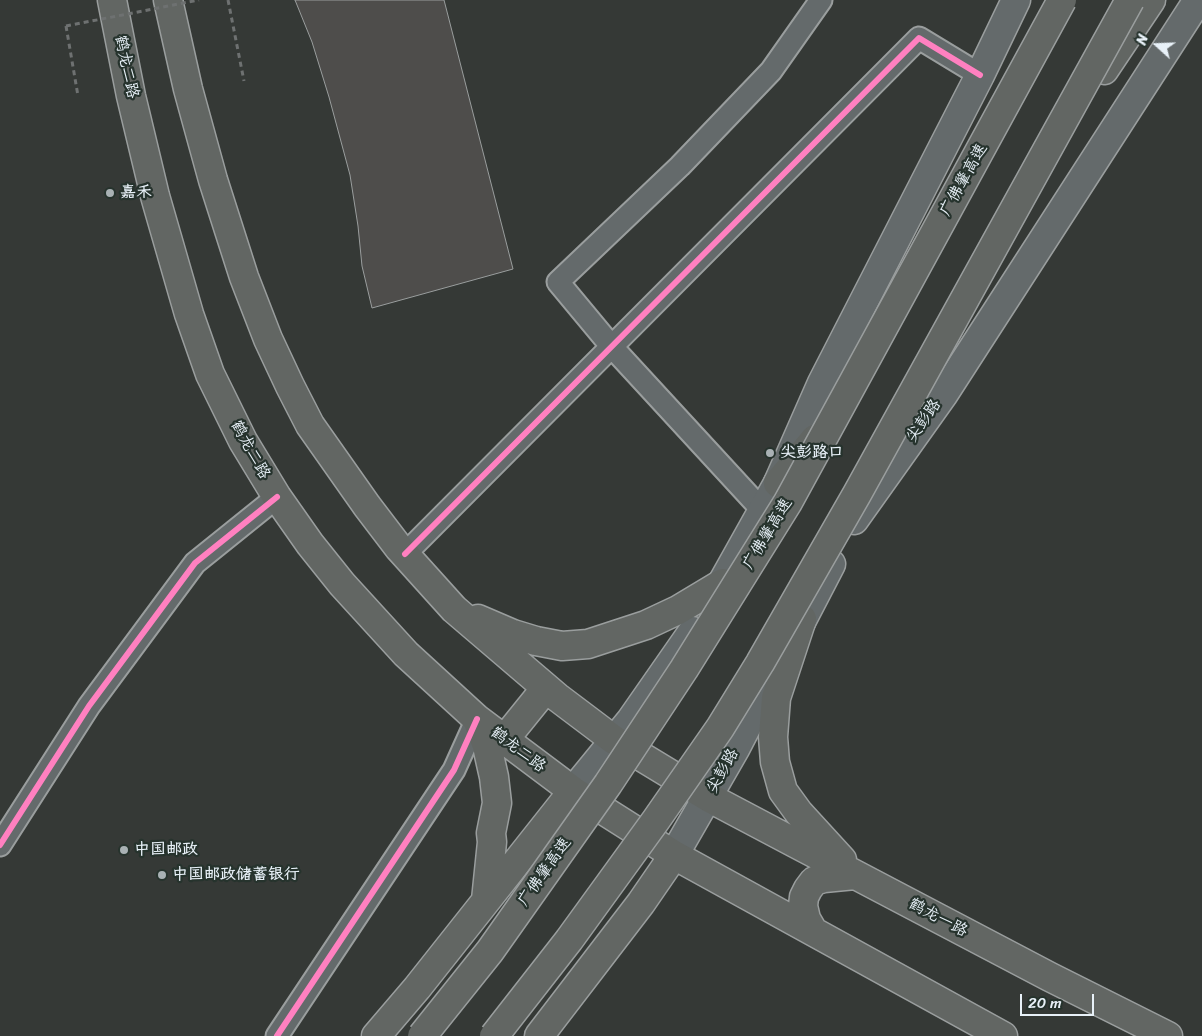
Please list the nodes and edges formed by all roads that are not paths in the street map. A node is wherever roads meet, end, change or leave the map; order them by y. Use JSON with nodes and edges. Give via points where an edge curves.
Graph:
{"nodes":[{"id":1,"x":112,"y":0,"type":"edge"},
{"id":2,"x":168,"y":0,"type":"edge"},
{"id":3,"x":821,"y":0,"type":"edge"},
{"id":4,"x":1016,"y":0,"type":"edge"},
{"id":5,"x":1058,"y":0,"type":"edge"},
{"id":6,"x":1062,"y":0,"type":"edge"},
{"id":7,"x":1130,"y":0,"type":"edge"},
{"id":8,"x":1151,"y":0,"type":"edge"},
{"id":9,"x":1198,"y":0,"type":"edge"},
{"id":10,"x":980,"y":75,"type":"junction"},
{"id":11,"x":612,"y":347,"type":"junction"},
{"id":12,"x":778,"y":483,"type":"junction"},
{"id":13,"x":277,"y":497,"type":"junction"},
{"id":14,"x":763,"y":511,"type":"junction"},
{"id":15,"x":855,"y":517,"type":"junction"},
{"id":16,"x":405,"y":554,"type":"junction"},
{"id":17,"x":723,"y":583,"type":"junction"},
{"id":18,"x":454,"y":609,"type":"junction"},
{"id":19,"x":802,"y":619,"type":"junction"},
{"id":20,"x":546,"y":688,"type":"junction"},
{"id":21,"x":477,"y":720,"type":"junction"},
{"id":22,"x":504,"y":740,"type":"junction"},
{"id":23,"x":614,"y":740,"type":"junction"},
{"id":24,"x":573,"y":790,"type":"junction"},
{"id":25,"x":708,"y":797,"type":"junction"},
{"id":26,"x":0,"y":845,"type":"edge"},
{"id":27,"x":674,"y":855,"type":"junction"},
{"id":28,"x":855,"y":875,"type":"junction"},
{"id":29,"x":486,"y":900,"type":"junction"},
{"id":30,"x":813,"y":931,"type":"junction"},
{"id":31,"x":277,"y":1036,"type":"edge"},
{"id":32,"x":376,"y":1036,"type":"edge"},
{"id":33,"x":422,"y":1036,"type":"edge"},
{"id":34,"x":494,"y":1036,"type":"edge"},
{"id":35,"x":539,"y":1036,"type":"edge"},
{"id":36,"x":1003,"y":1036,"type":"edge"},
{"id":37,"x":1168,"y":1036,"type":"edge"}],
"edges":[{"from":1,"to":13,"type":"highway","name":"鹤龙二路","via":[[154,196],[189,314],[210,374],[243,441]]},
{"from":2,"to":16,"type":"highway","via":[[213,180],[268,339],[310,425]]},
{"from":3,"to":11,"type":"street","via":[[771,71],[680,166],[558,282]]},
{"from":4,"to":10,"type":"main road"},
{"from":5,"to":12,"type":"highway","via":[[999,119],[878,338],[815,439]]},
{"from":6,"to":33,"type":"highway","name":"广佛肇高速","bridge":true,"via":[[788,502],[608,784],[490,951]]},
{"from":7,"to":34,"type":"highway","bridge":true,"via":[[760,663],[720,728],[580,925]]},
{"from":8,"to":15,"type":"highway","via":[[1034,182],[939,348]]},
{"from":9,"to":15,"type":"main road","name":"尖彭路","via":[[943,395]]},
{"from":10,"to":11,"type":"street","via":[[919,38]]},
{"from":10,"to":12,"type":"main road","via":[[822,383]]},
{"from":11,"to":14,"type":"street"},
{"from":11,"to":16,"type":"street"},
{"from":12,"to":14,"type":"main road"},
{"from":13,"to":21,"type":"highway","name":"鹤龙二路","via":[[315,551],[374,620]]},
{"from":13,"to":26,"type":"street","via":[[195,563],[89,706]]},
{"from":14,"to":17,"type":"main road"},
{"from":15,"to":19,"type":"main road","name":"尖彭路"},
{"from":16,"to":18,"type":"highway"},
{"from":17,"to":18,"type":"highway","via":[[646,625],[588,644],[562,646],[536,641]]},
{"from":17,"to":23,"type":"main road","via":[[678,654]]},
{"from":18,"to":20,"type":"highway"},
{"from":19,"to":25,"type":"main road","name":"尖彭路"},
{"from":19,"to":28,"type":"highway","via":[[776,698],[775,762],[783,791]]},
{"from":20,"to":22,"type":"highway"},
{"from":20,"to":23,"type":"highway"},
{"from":21,"to":22,"type":"highway","name":"鹤龙二路"},
{"from":21,"to":29,"type":"highway","via":[[487,746],[497,803],[491,832]]},
{"from":21,"to":31,"type":"street","via":[[454,770]]},
{"from":22,"to":24,"type":"highway","name":"鹤龙二路"},
{"from":23,"to":24,"type":"main road"},
{"from":23,"to":25,"type":"highway","name":"鹤龙一路"},
{"from":24,"to":27,"type":"highway","name":"鹤龙二路"},
{"from":24,"to":29,"type":"highway"},
{"from":25,"to":27,"type":"main road","name":"尖彭路"},
{"from":25,"to":28,"type":"highway","name":"鹤龙一路"},
{"from":27,"to":30,"type":"highway"},
{"from":27,"to":35,"type":"highway"},
{"from":28,"to":30,"type":"highway","via":[[814,881],[804,897],[803,906]]},
{"from":28,"to":37,"type":"highway","name":"鹤龙一路"},
{"from":29,"to":32,"type":"highway"},
{"from":30,"to":36,"type":"highway"}]}
